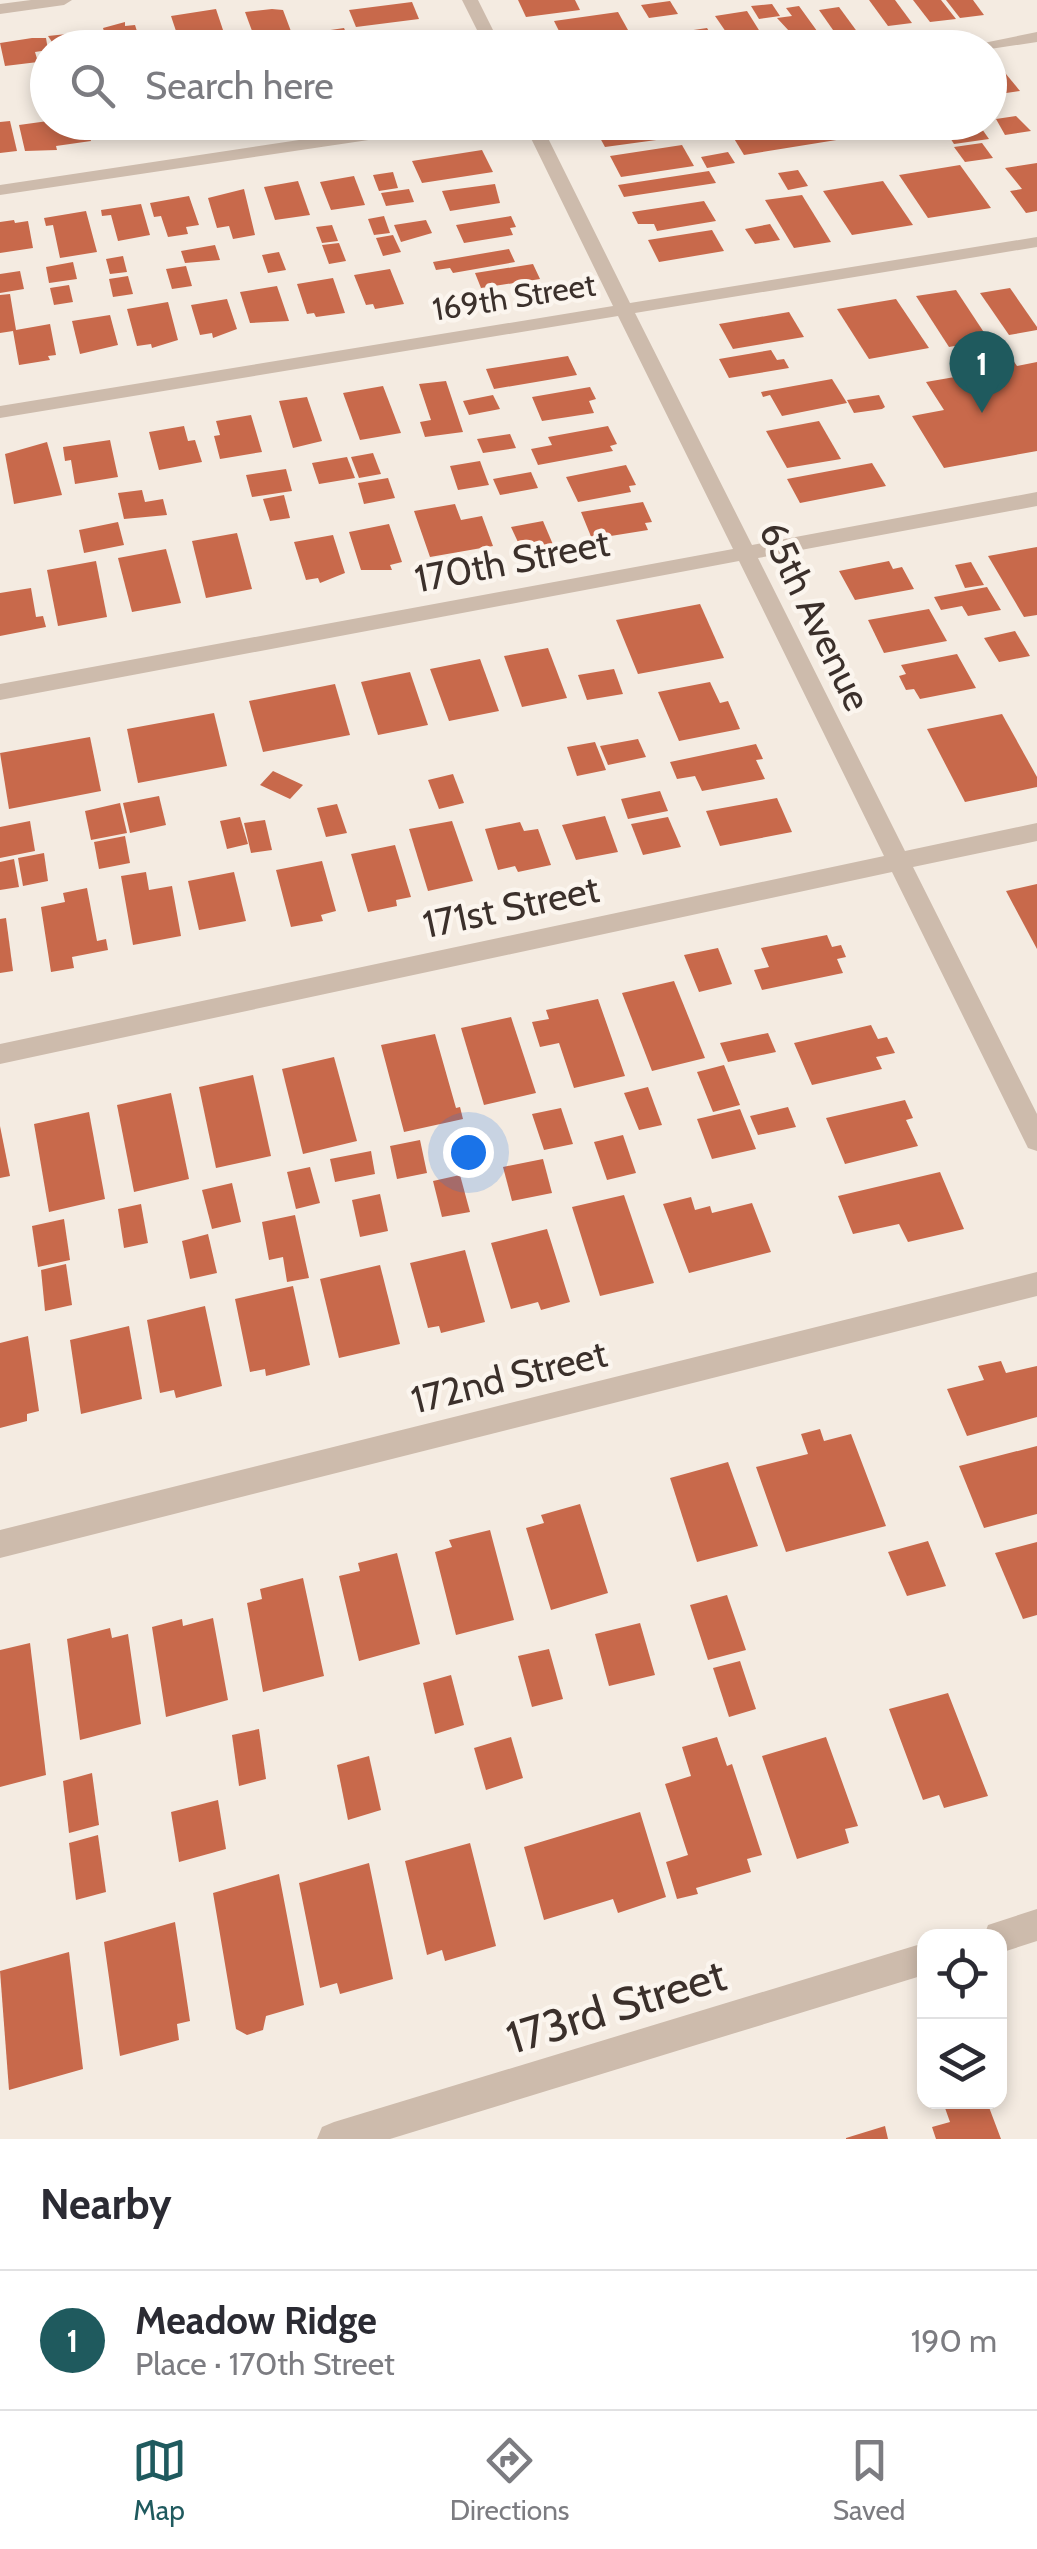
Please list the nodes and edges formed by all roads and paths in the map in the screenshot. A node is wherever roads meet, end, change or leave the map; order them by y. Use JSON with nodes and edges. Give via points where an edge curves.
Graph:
{"nodes":[{"id":1,"x":64,"y":0,"type":"edge"},
{"id":2,"x":470,"y":0,"type":"edge"},
{"id":3,"x":0,"y":8,"type":"edge"},
{"id":4,"x":485,"y":30,"type":"edge"},
{"id":5,"x":1037,"y":37,"type":"edge"},
{"id":6,"x":1007,"y":42,"type":"edge"},
{"id":7,"x":335,"y":140,"type":"edge"},
{"id":8,"x":540,"y":140,"type":"edge"},
{"id":9,"x":0,"y":190,"type":"edge"},
{"id":10,"x":1037,"y":242,"type":"edge"},
{"id":11,"x":624,"y":309,"type":"junction"},
{"id":12,"x":0,"y":412,"type":"edge"},
{"id":13,"x":1037,"y":499,"type":"edge"},
{"id":14,"x":745,"y":552,"type":"junction"},
{"id":15,"x":0,"y":692,"type":"edge"},
{"id":16,"x":1037,"y":832,"type":"edge"},
{"id":17,"x":899,"y":862,"type":"junction"},
{"id":18,"x":0,"y":1054,"type":"edge"},
{"id":19,"x":1037,"y":1140,"type":"edge"},
{"id":20,"x":1037,"y":1284,"type":"edge"},
{"id":21,"x":0,"y":1544,"type":"edge"},
{"id":22,"x":1037,"y":1925,"type":"edge"},
{"id":23,"x":1007,"y":1934,"type":"edge"},
{"id":24,"x":917,"y":1962,"type":"edge"},
{"id":25,"x":334,"y":2139,"type":"edge"}],
"edges":[{"from":1,"to":3,"type":"street"},
{"from":2,"to":4,"type":"street"},
{"from":5,"to":6,"type":"street"},
{"from":7,"to":9,"type":"street"},
{"from":8,"to":11,"type":"street","name":"65th Avenue"},
{"from":10,"to":11,"type":"street","name":"169th Street"},
{"from":11,"to":12,"type":"street","name":"169th Street"},
{"from":11,"to":14,"type":"street","name":"65th Avenue"},
{"from":13,"to":14,"type":"street","name":"170th Street"},
{"from":14,"to":15,"type":"street","name":"170th Street"},
{"from":14,"to":17,"type":"street","name":"65th Avenue"},
{"from":16,"to":17,"type":"street","name":"171st Street"},
{"from":17,"to":18,"type":"street","name":"171st Street"},
{"from":17,"to":19,"type":"street","name":"65th Avenue"},
{"from":20,"to":21,"type":"street","name":"172nd Street"},
{"from":22,"to":23,"type":"street"},
{"from":24,"to":25,"type":"street","name":"173rd Street"}]}
